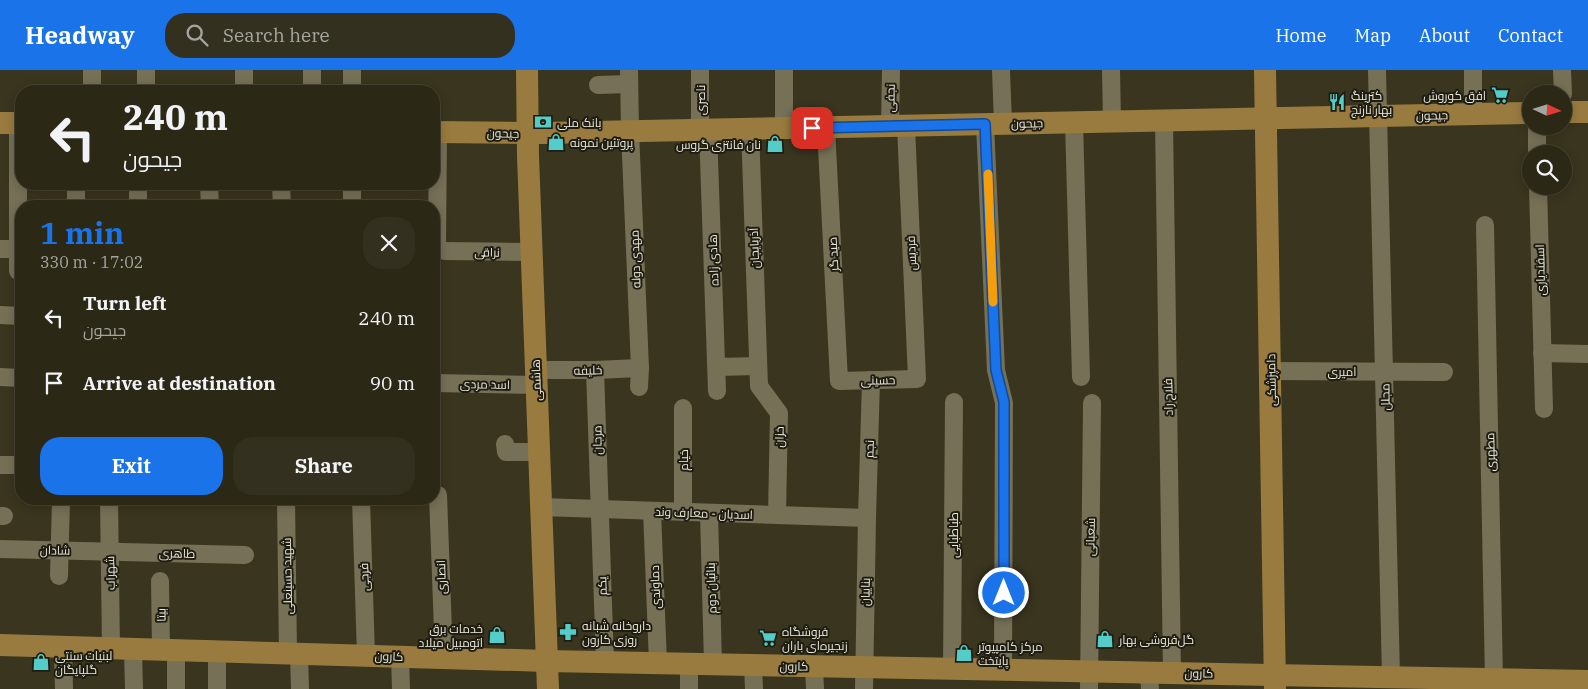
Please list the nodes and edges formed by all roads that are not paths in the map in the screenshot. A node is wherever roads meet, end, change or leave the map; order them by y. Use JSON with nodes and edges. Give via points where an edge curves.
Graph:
{"nodes":[{"id":1,"x":92,"y":70,"type":"edge"},
{"id":2,"x":146,"y":70,"type":"edge"},
{"id":3,"x":244,"y":70,"type":"edge"},
{"id":4,"x":312,"y":70,"type":"edge"},
{"id":5,"x":352,"y":70,"type":"edge"},
{"id":6,"x":527,"y":70,"type":"edge"},
{"id":7,"x":700,"y":70,"type":"edge"},
{"id":8,"x":784,"y":70,"type":"edge"},
{"id":9,"x":891,"y":70,"type":"edge"},
{"id":10,"x":1001,"y":70,"type":"edge"},
{"id":11,"x":1111,"y":70,"type":"edge"},
{"id":12,"x":1265,"y":70,"type":"edge"},
{"id":13,"x":1377,"y":70,"type":"edge"},
{"id":14,"x":1472,"y":70,"type":"edge"},
{"id":15,"x":1562,"y":70,"type":"edge"},
{"id":16,"x":629,"y":77,"type":"edge"},
{"id":17,"x":92,"y":85,"type":"edge"},
{"id":18,"x":146,"y":85,"type":"edge"},
{"id":19,"x":244,"y":85,"type":"edge"},
{"id":20,"x":312,"y":85,"type":"edge"},
{"id":21,"x":352,"y":85,"type":"edge"},
{"id":22,"x":598,"y":85,"type":"dead end"},
{"id":23,"x":1562,"y":85,"type":"edge"},
{"id":24,"x":1572,"y":112,"type":"edge"},
{"id":25,"x":1588,"y":112,"type":"edge"},
{"id":26,"x":1522,"y":113,"type":"edge"},
{"id":27,"x":1473,"y":114,"type":"junction"},
{"id":28,"x":1379,"y":116,"type":"junction"},
{"id":29,"x":1266,"y":118,"type":"junction"},
{"id":30,"x":1164,"y":120,"type":"junction"},
{"id":31,"x":1074,"y":122,"type":"junction"},
{"id":32,"x":1112,"y":122,"type":"junction"},
{"id":33,"x":13,"y":123,"type":"edge"},
{"id":34,"x":994,"y":124,"type":"junction"},
{"id":35,"x":898,"y":126,"type":"junction"},
{"id":36,"x":784,"y":128,"type":"junction"},
{"id":37,"x":826,"y":128,"type":"junction"},
{"id":38,"x":750,"y":129,"type":"junction"},
{"id":39,"x":704,"y":130,"type":"junction"},
{"id":40,"x":440,"y":132,"type":"edge"},
{"id":41,"x":630,"y":132,"type":"junction"},
{"id":42,"x":527,"y":134,"type":"junction"},
{"id":43,"x":15,"y":159,"type":"edge"},
{"id":44,"x":1538,"y":195,"type":"edge"},
{"id":45,"x":1485,"y":225,"type":"dead end"},
{"id":46,"x":440,"y":247,"type":"edge"},
{"id":47,"x":0,"y":249,"type":"edge"},
{"id":48,"x":15,"y":249,"type":"edge"},
{"id":49,"x":531,"y":252,"type":"junction"},
{"id":50,"x":0,"y":315,"type":"edge"},
{"id":51,"x":15,"y":316,"type":"edge"},
{"id":52,"x":1542,"y":353,"type":"junction"},
{"id":53,"x":1588,"y":354,"type":"edge"},
{"id":54,"x":758,"y":366,"type":"junction"},
{"id":55,"x":717,"y":367,"type":"junction"},
{"id":56,"x":640,"y":368,"type":"junction"},
{"id":57,"x":595,"y":370,"type":"junction"},
{"id":58,"x":1271,"y":371,"type":"junction"},
{"id":59,"x":1384,"y":372,"type":"junction"},
{"id":60,"x":1444,"y":372,"type":"dead end"},
{"id":61,"x":0,"y":377,"type":"edge"},
{"id":62,"x":1081,"y":377,"type":"dead end"},
{"id":63,"x":15,"y":378,"type":"edge"},
{"id":64,"x":536,"y":378,"type":"junction"},
{"id":65,"x":917,"y":379,"type":"joint"},
{"id":66,"x":871,"y":380,"type":"junction"},
{"id":67,"x":839,"y":381,"type":"joint"},
{"id":68,"x":440,"y":383,"type":"edge"},
{"id":69,"x":639,"y":387,"type":"dead end"},
{"id":70,"x":717,"y":391,"type":"dead end"},
{"id":71,"x":954,"y":402,"type":"dead end"},
{"id":72,"x":1092,"y":403,"type":"dead end"},
{"id":73,"x":684,"y":408,"type":"dead end"},
{"id":74,"x":1544,"y":409,"type":"dead end"},
{"id":75,"x":505,"y":444,"type":"dead end"},
{"id":76,"x":539,"y":452,"type":"junction"},
{"id":77,"x":0,"y":465,"type":"edge"},
{"id":78,"x":15,"y":465,"type":"edge"},
{"id":79,"x":61,"y":505,"type":"edge"},
{"id":80,"x":108,"y":505,"type":"edge"},
{"id":81,"x":286,"y":505,"type":"edge"},
{"id":82,"x":361,"y":505,"type":"edge"},
{"id":83,"x":436,"y":505,"type":"edge"},
{"id":84,"x":541,"y":507,"type":"junction"},
{"id":85,"x":599,"y":509,"type":"junction"},
{"id":86,"x":652,"y":511,"type":"junction"},
{"id":87,"x":683,"y":512,"type":"junction"},
{"id":88,"x":709,"y":513,"type":"junction"},
{"id":89,"x":777,"y":515,"type":"junction"},
{"id":90,"x":867,"y":518,"type":"junction"},
{"id":91,"x":0,"y":549,"type":"edge"},
{"id":92,"x":60,"y":550,"type":"junction"},
{"id":93,"x":109,"y":552,"type":"junction"},
{"id":94,"x":245,"y":555,"type":"dead end"},
{"id":95,"x":59,"y":576,"type":"dead end"},
{"id":96,"x":160,"y":581,"type":"dead end"},
{"id":97,"x":0,"y":645,"type":"edge"},
{"id":98,"x":63,"y":647,"type":"junction"},
{"id":99,"x":111,"y":648,"type":"junction"},
{"id":100,"x":133,"y":649,"type":"junction"},
{"id":101,"x":168,"y":650,"type":"junction"},
{"id":102,"x":216,"y":651,"type":"junction"},
{"id":103,"x":294,"y":654,"type":"junction"},
{"id":104,"x":366,"y":656,"type":"junction"},
{"id":105,"x":400,"y":657,"type":"junction"},
{"id":106,"x":444,"y":658,"type":"junction"},
{"id":107,"x":547,"y":661,"type":"junction"},
{"id":108,"x":604,"y":662,"type":"junction"},
{"id":109,"x":658,"y":663,"type":"junction"},
{"id":110,"x":689,"y":664,"type":"junction"},
{"id":111,"x":713,"y":664,"type":"junction"},
{"id":112,"x":752,"y":665,"type":"junction"},
{"id":113,"x":814,"y":666,"type":"junction"},
{"id":114,"x":952,"y":669,"type":"junction"},
{"id":115,"x":1003,"y":670,"type":"junction"},
{"id":116,"x":1172,"y":673,"type":"junction"},
{"id":117,"x":1391,"y":677,"type":"junction"},
{"id":118,"x":864,"y":678,"type":"edge"},
{"id":119,"x":1494,"y":679,"type":"junction"},
{"id":120,"x":1089,"y":680,"type":"edge"},
{"id":121,"x":1150,"y":681,"type":"edge"},
{"id":122,"x":1588,"y":681,"type":"edge"},
{"id":123,"x":1274,"y":682,"type":"edge"},
{"id":124,"x":1526,"y":684,"type":"edge"},
{"id":125,"x":64,"y":689,"type":"edge"},
{"id":126,"x":134,"y":689,"type":"edge"},
{"id":127,"x":176,"y":689,"type":"edge"},
{"id":128,"x":217,"y":689,"type":"edge"},
{"id":129,"x":300,"y":689,"type":"edge"},
{"id":130,"x":401,"y":689,"type":"edge"},
{"id":131,"x":548,"y":689,"type":"edge"},
{"id":132,"x":689,"y":689,"type":"edge"},
{"id":133,"x":754,"y":689,"type":"edge"},
{"id":134,"x":815,"y":689,"type":"edge"}],
"edges":[{"from":1,"to":17,"type":"street"},
{"from":2,"to":18,"type":"street"},
{"from":3,"to":19,"type":"street"},
{"from":4,"to":20,"type":"street"},
{"from":5,"to":21,"type":"street"},
{"from":6,"to":42,"type":"main road","name":"هاشمی"},
{"from":7,"to":39,"type":"street","name":"ناصری"},
{"from":8,"to":36,"type":"street"},
{"from":9,"to":35,"type":"street","name":"نجفی"},
{"from":10,"to":34,"type":"street"},
{"from":11,"to":32,"type":"street"},
{"from":12,"to":29,"type":"main road","name":"دامپزشکی"},
{"from":13,"to":28,"type":"street","name":"مجلل"},
{"from":14,"to":27,"type":"street"},
{"from":15,"to":23,"type":"street"},
{"from":16,"to":22,"type":"street"},
{"from":16,"to":41,"type":"street","name":"مهدی دوله"},
{"from":24,"to":25,"type":"main road"},
{"from":26,"to":27,"type":"main road","name":"جیحون"},
{"from":27,"to":28,"type":"main road","name":"جیحون"},
{"from":28,"to":29,"type":"main road","name":"جیحون"},
{"from":28,"to":59,"type":"street","name":"مجلل"},
{"from":29,"to":30,"type":"main road","name":"جیحون"},
{"from":29,"to":58,"type":"main road","name":"دامپزشکی"},
{"from":30,"to":32,"type":"main road","name":"جیحون"},
{"from":30,"to":116,"type":"street","name":"فلاح راد"},
{"from":31,"to":32,"type":"main road","name":"جیحون"},
{"from":31,"to":34,"type":"main road","name":"جیحون"},
{"from":31,"to":62,"type":"street"},
{"from":33,"to":43,"type":"street"},
{"from":34,"to":35,"type":"main road","name":"جیحون"},
{"from":34,"to":115,"type":"street","via":[[996,370],[1004,402]]},
{"from":35,"to":37,"type":"main road","name":"جیحون"},
{"from":35,"to":65,"type":"street","name":"فردیس"},
{"from":36,"to":37,"type":"main road","name":"جیحون"},
{"from":36,"to":38,"type":"main road","name":"جیحون"},
{"from":37,"to":67,"type":"street","name":"صید گر"},
{"from":38,"to":39,"type":"main road","name":"جیحون"},
{"from":38,"to":54,"type":"street","name":"آذربایجان"},
{"from":39,"to":41,"type":"main road","name":"جیحون"},
{"from":39,"to":55,"type":"street","name":"هادی زاده"},
{"from":40,"to":42,"type":"main road","name":"جیحون"},
{"from":41,"to":42,"type":"main road","name":"جیحون"},
{"from":41,"to":56,"type":"street","name":"مهدی دوله"},
{"from":42,"to":49,"type":"main road","name":"هاشمی"},
{"from":44,"to":52,"type":"street","name":"اسفندیاری"},
{"from":45,"to":119,"type":"street","name":"مطهری"},
{"from":46,"to":49,"type":"street","name":"نراقی"},
{"from":47,"to":48,"type":"street"},
{"from":49,"to":64,"type":"main road","name":"هاشمی"},
{"from":50,"to":51,"type":"street"},
{"from":52,"to":53,"type":"street"},
{"from":52,"to":74,"type":"street","name":"اسفندیاری"},
{"from":54,"to":55,"type":"street"},
{"from":54,"to":89,"type":"street","name":"خزان","via":[[759,386],[779,413]]},
{"from":55,"to":70,"type":"street","name":"هادی زاده"},
{"from":56,"to":57,"type":"street","name":"خلیفه"},
{"from":56,"to":69,"type":"street","name":"مهدی دوله"},
{"from":57,"to":64,"type":"street","name":"خلیفه"},
{"from":57,"to":85,"type":"street","name":"مرجان"},
{"from":58,"to":59,"type":"street","name":"امیری"},
{"from":58,"to":123,"type":"main road","name":"دامپزشکی"},
{"from":59,"to":60,"type":"street","name":"امیری"},
{"from":59,"to":117,"type":"street","name":"مجلل"},
{"from":61,"to":63,"type":"street"},
{"from":64,"to":68,"type":"street","name":"اسد مردی"},
{"from":64,"to":76,"type":"main road","name":"هاشمی"},
{"from":65,"to":66,"type":"street","name":"حسینی"},
{"from":66,"to":67,"type":"street","name":"حسینی"},
{"from":66,"to":90,"type":"street","name":"نجم"},
{"from":71,"to":114,"type":"street","name":"طباطبایی"},
{"from":72,"to":120,"type":"street","name":"شعبانی"},
{"from":73,"to":87,"type":"street","name":"خیام"},
{"from":75,"to":76,"type":"street","via":[[506,452]]},
{"from":76,"to":84,"type":"main road","name":"هاشمی"},
{"from":77,"to":78,"type":"street"},
{"from":79,"to":92,"type":"street"},
{"from":80,"to":93,"type":"street","name":"شهراب"},
{"from":81,"to":103,"type":"street","name":"شهید حسینعلی"},
{"from":82,"to":104,"type":"street","name":"فرجی"},
{"from":83,"to":106,"type":"street","name":"انصاری"},
{"from":84,"to":85,"type":"street","name":"اسدیان - معارف وند"},
{"from":84,"to":107,"type":"main road","name":"هاشمی"},
{"from":85,"to":86,"type":"street","name":"اسدیان - معارف وند"},
{"from":85,"to":108,"type":"street","name":"یکم"},
{"from":86,"to":87,"type":"street","name":"اسدیان - معارف وند"},
{"from":86,"to":109,"type":"street","name":"دماوندی"},
{"from":87,"to":88,"type":"street","name":"اسدیان - معارف وند"},
{"from":88,"to":89,"type":"street","name":"اسدیان - معارف وند"},
{"from":88,"to":111,"type":"street","name":"بنائیان دوم"},
{"from":89,"to":90,"type":"street","name":"اسدیان - معارف وند"},
{"from":90,"to":118,"type":"street","name":"بناییان"},
{"from":91,"to":92,"type":"street","name":"شادان"},
{"from":92,"to":93,"type":"street","name":"شادان"},
{"from":92,"to":95,"type":"street"},
{"from":93,"to":94,"type":"street","name":"طاهری"},
{"from":93,"to":99,"type":"street","name":"شهراب"},
{"from":96,"to":101,"type":"street","name":"بیتا"},
{"from":97,"to":98,"type":"main road","name":"کارون"},
{"from":98,"to":99,"type":"main road","name":"کارون"},
{"from":98,"to":125,"type":"street"},
{"from":99,"to":100,"type":"main road","name":"کارون"},
{"from":100,"to":101,"type":"main road","name":"کارون"},
{"from":100,"to":126,"type":"street"},
{"from":101,"to":102,"type":"main road","name":"کارون"},
{"from":101,"to":127,"type":"street","name":"بیتا"},
{"from":102,"to":103,"type":"main road","name":"کارون"},
{"from":102,"to":128,"type":"street"},
{"from":103,"to":104,"type":"main road","name":"کارون"},
{"from":103,"to":129,"type":"street","name":"شهید حسینعلی"},
{"from":104,"to":105,"type":"main road","name":"کارون"},
{"from":105,"to":106,"type":"main road","name":"کارون"},
{"from":105,"to":130,"type":"street"},
{"from":106,"to":107,"type":"main road","name":"کارون"},
{"from":107,"to":108,"type":"main road","name":"کارون"},
{"from":107,"to":131,"type":"main road","name":"هاشمی"},
{"from":108,"to":109,"type":"main road","name":"کارون"},
{"from":109,"to":110,"type":"main road","name":"کارون"},
{"from":110,"to":111,"type":"main road","name":"کارون"},
{"from":110,"to":132,"type":"street"},
{"from":111,"to":112,"type":"main road","name":"کارون"},
{"from":112,"to":113,"type":"main road","name":"کارون"},
{"from":112,"to":133,"type":"street"},
{"from":113,"to":118,"type":"main road","name":"کارون"},
{"from":113,"to":134,"type":"street"},
{"from":114,"to":115,"type":"main road","name":"کارون"},
{"from":114,"to":118,"type":"main road","name":"کارون"},
{"from":115,"to":120,"type":"main road","name":"کارون"},
{"from":116,"to":121,"type":"main road","name":"کارون"},
{"from":116,"to":123,"type":"main road","name":"کارون"},
{"from":117,"to":119,"type":"main road","name":"کارون"},
{"from":117,"to":123,"type":"main road","name":"کارون"},
{"from":119,"to":124,"type":"main road","name":"کارون"},
{"from":120,"to":121,"type":"main road","name":"کارون"},
{"from":122,"to":124,"type":"main road","name":"کارون"}]}
